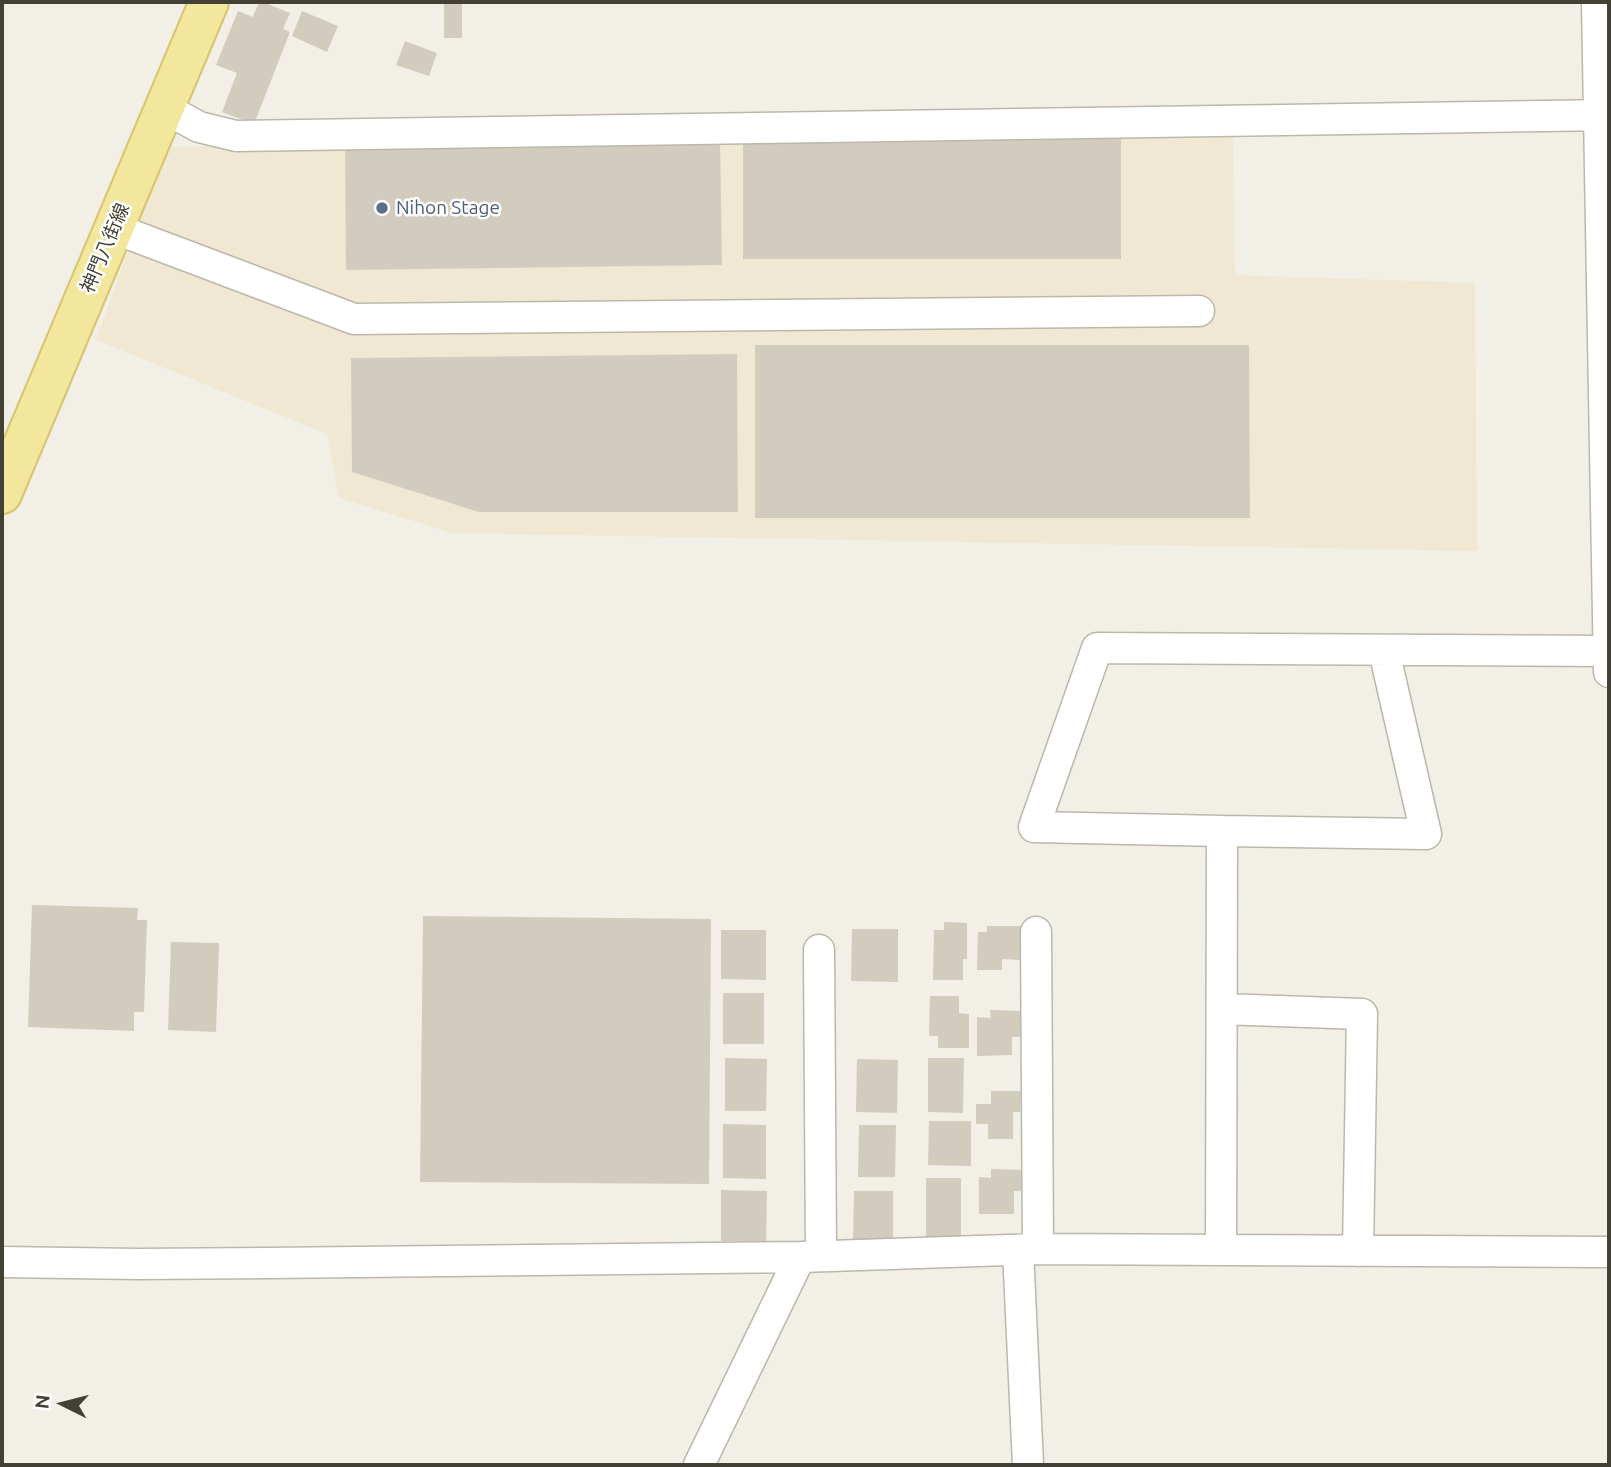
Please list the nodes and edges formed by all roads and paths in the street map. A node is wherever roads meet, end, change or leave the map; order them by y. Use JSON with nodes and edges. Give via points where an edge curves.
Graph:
{"nodes":[{"id":1,"x":209,"y":2,"type":"edge"},
{"id":2,"x":1597,"y":2,"type":"edge"},
{"id":3,"x":164,"y":108,"type":"junction"},
{"id":4,"x":1604,"y":115,"type":"edge"},
{"id":5,"x":113,"y":228,"type":"junction"},
{"id":6,"x":1199,"y":311,"type":"dead end"},
{"id":7,"x":2,"y":494,"type":"edge"},
{"id":8,"x":1384,"y":651,"type":"junction"},
{"id":9,"x":1609,"y":651,"type":"edge"},
{"id":10,"x":1609,"y":672,"type":"edge"},
{"id":11,"x":1222,"y":831,"type":"junction"},
{"id":12,"x":1036,"y":932,"type":"dead end"},
{"id":13,"x":820,"y":950,"type":"dead end"},
{"id":14,"x":1222,"y":1009,"type":"junction"},
{"id":15,"x":1028,"y":1249,"type":"junction"},
{"id":16,"x":1221,"y":1250,"type":"junction"},
{"id":17,"x":1358,"y":1251,"type":"junction"},
{"id":18,"x":1609,"y":1252,"type":"edge"},
{"id":19,"x":811,"y":1257,"type":"junction"},
{"id":20,"x":2,"y":1262,"type":"edge"},
{"id":21,"x":699,"y":1465,"type":"edge"},
{"id":22,"x":1028,"y":1465,"type":"edge"}],
"edges":[{"from":1,"to":3,"type":"main road","name":"神門八街線"},
{"from":2,"to":4,"type":"street"},
{"from":3,"to":4,"type":"street","via":[[199,127],[236,136]]},
{"from":3,"to":5,"type":"main road","name":"神門八街線"},
{"from":4,"to":9,"type":"street"},
{"from":5,"to":6,"type":"street","via":[[354,319]]},
{"from":5,"to":7,"type":"main road","name":"神門八街線"},
{"from":8,"to":9,"type":"street"},
{"from":8,"to":11,"type":"street","via":[[1426,834]]},
{"from":8,"to":11,"type":"street","via":[[1097,648],[1034,827]]},
{"from":9,"to":10,"type":"street"},
{"from":11,"to":14,"type":"street"},
{"from":12,"to":15,"type":"street"},
{"from":13,"to":19,"type":"street"},
{"from":14,"to":16,"type":"street"},
{"from":14,"to":17,"type":"street","via":[[1362,1014]]},
{"from":15,"to":16,"type":"street"},
{"from":15,"to":19,"type":"street"},
{"from":15,"to":22,"type":"street"},
{"from":16,"to":17,"type":"street"},
{"from":17,"to":18,"type":"street"},
{"from":19,"to":20,"type":"street","via":[[256,1264]]},
{"from":19,"to":21,"type":"street"}]}
